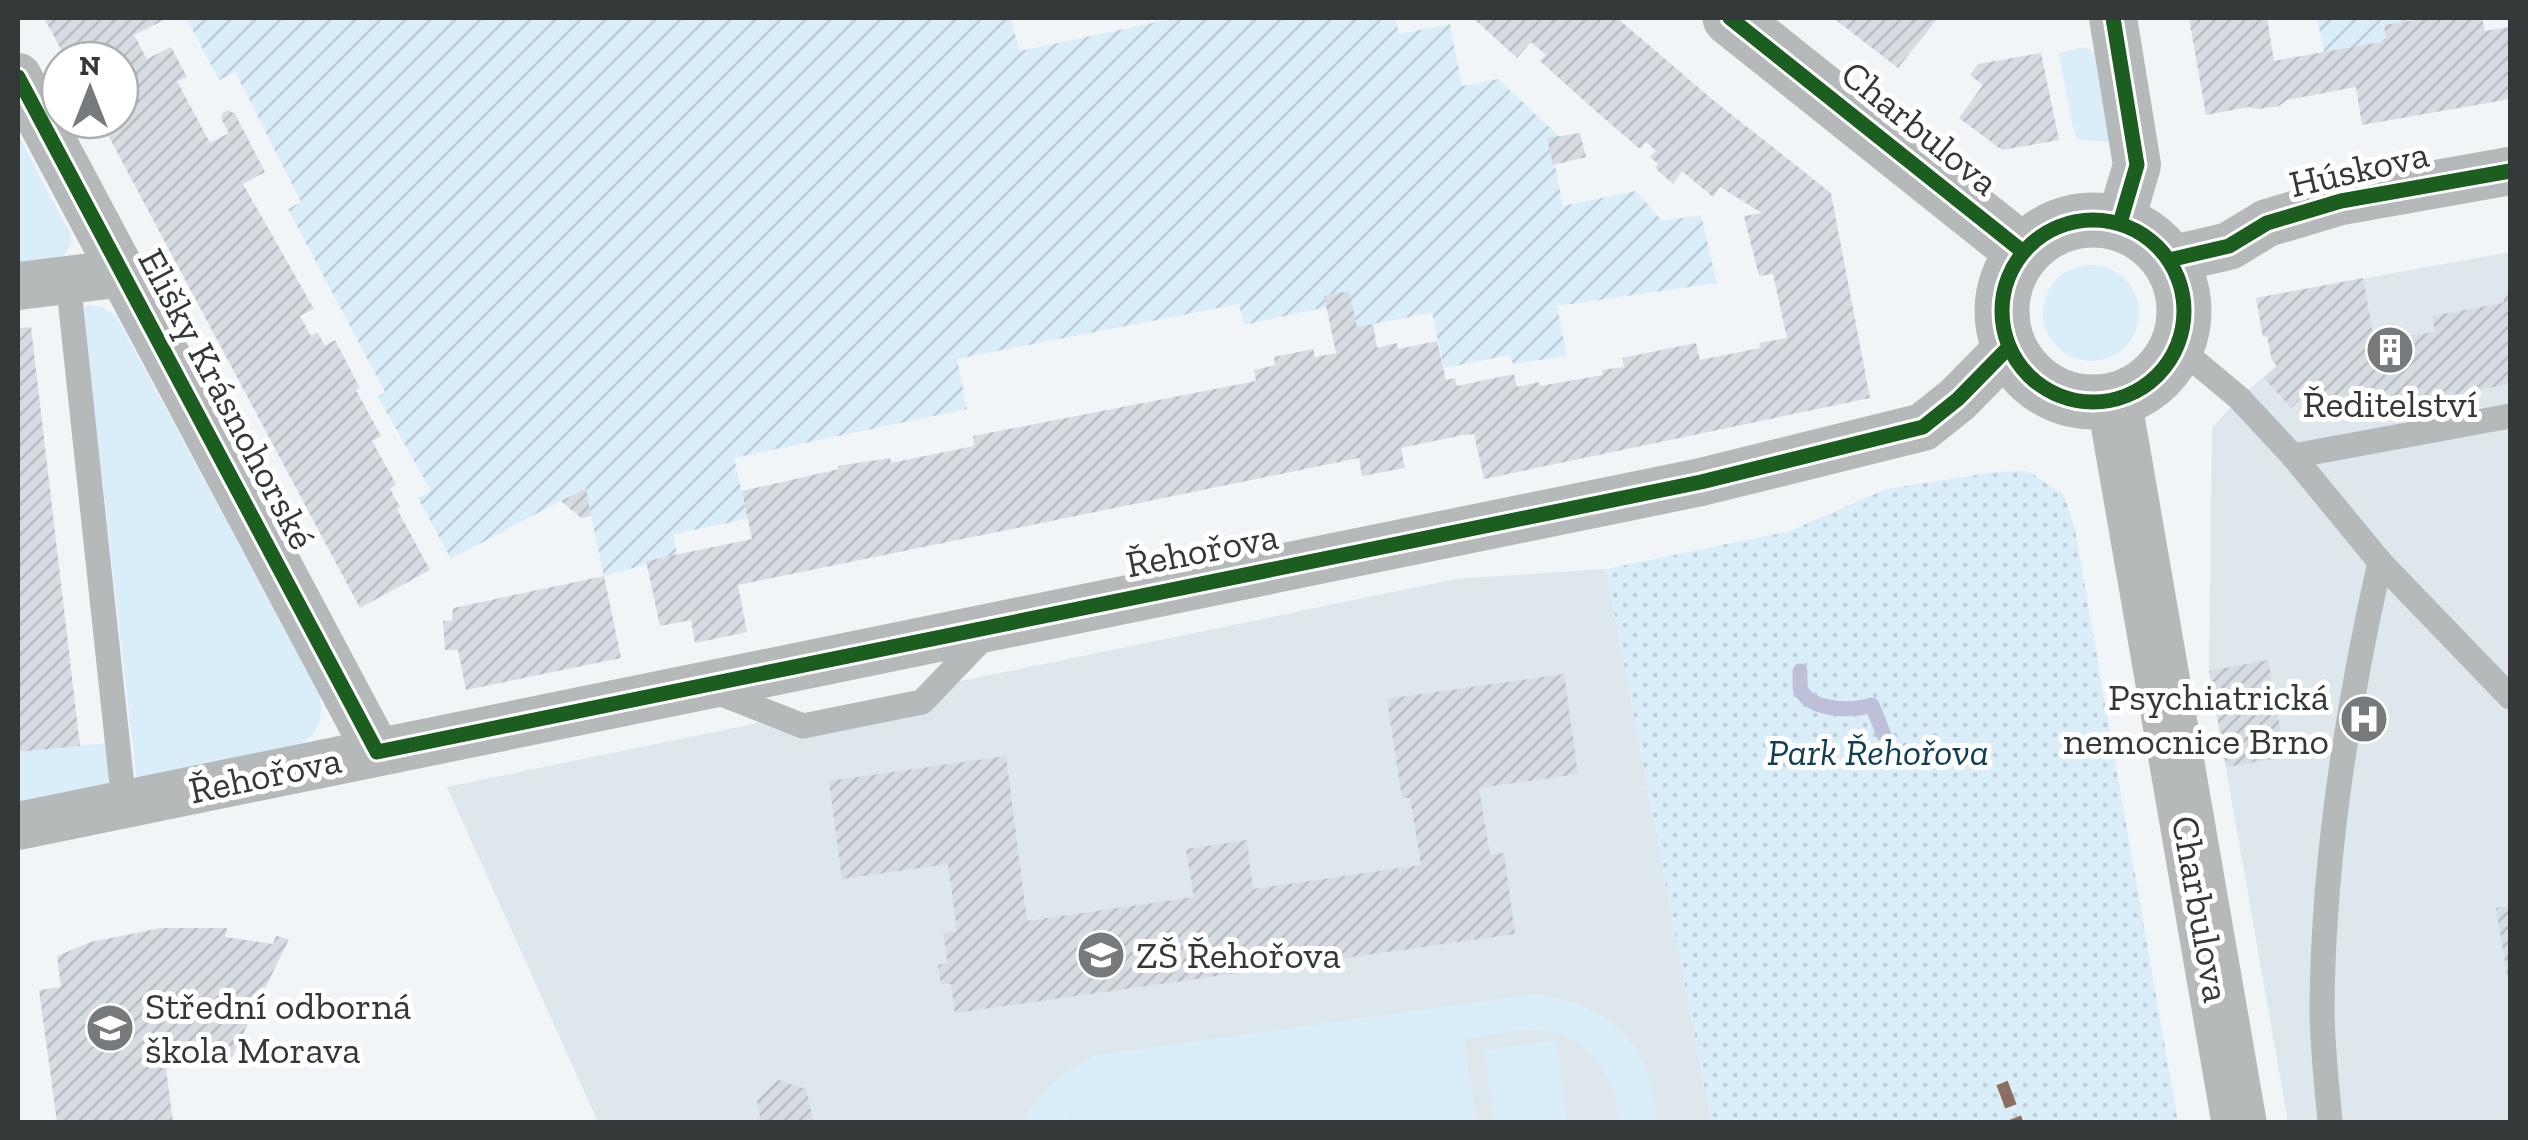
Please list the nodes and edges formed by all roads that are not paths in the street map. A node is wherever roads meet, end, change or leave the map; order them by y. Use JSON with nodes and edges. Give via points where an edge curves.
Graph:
{"nodes":[{"id":1,"x":1730,"y":18,"type":"edge"},
{"id":2,"x":2113,"y":18,"type":"edge"},
{"id":3,"x":18,"y":77,"type":"edge"},
{"id":4,"x":2510,"y":171,"type":"edge"},
{"id":5,"x":2120,"y":223,"type":"junction"},
{"id":6,"x":2022,"y":251,"type":"junction"},
{"id":7,"x":2169,"y":260,"type":"junction"},
{"id":8,"x":124,"y":273,"type":"junction"},
{"id":9,"x":68,"y":280,"type":"junction"},
{"id":10,"x":18,"y":286,"type":"edge"},
{"id":11,"x":2009,"y":347,"type":"junction"},
{"id":12,"x":2178,"y":347,"type":"junction"},
{"id":13,"x":2114,"y":400,"type":"junction"},
{"id":14,"x":2510,"y":416,"type":"edge"},
{"id":15,"x":2292,"y":456,"type":"junction"},
{"id":16,"x":2380,"y":562,"type":"junction"},
{"id":17,"x":2510,"y":697,"type":"edge"},
{"id":18,"x":377,"y":752,"type":"junction"},
{"id":19,"x":124,"y":804,"type":"junction"},
{"id":20,"x":18,"y":826,"type":"edge"},
{"id":21,"x":2238,"y":1122,"type":"edge"},
{"id":22,"x":2330,"y":1122,"type":"edge"}],
"edges":[{"from":1,"to":6,"type":"street","name":"Charbulova"},
{"from":2,"to":5,"type":"street","via":[[2138,165]]},
{"from":3,"to":8,"type":"street","name":"Elišky Krásnohorské"},
{"from":4,"to":7,"type":"street","name":"Húskova","via":[[2342,200],[2267,223],[2229,246]]},
{"from":5,"to":6,"type":"street","via":[[2070,222]]},
{"from":5,"to":7,"type":"street","via":[[2148,237]]},
{"from":6,"to":11,"type":"street","via":[[2003,294]]},
{"from":7,"to":12,"type":"street","via":[[2184,302]]},
{"from":8,"to":9,"type":"street"},
{"from":8,"to":18,"type":"street","name":"Elišky Krásnohorské"},
{"from":9,"to":10,"type":"street"},
{"from":9,"to":19,"type":"lane"},
{"from":11,"to":13,"type":"street","via":[[2022,369],[2063,398]]},
{"from":11,"to":18,"type":"street","name":"Řehořova","via":[[1924,427],[1701,482]]},
{"from":12,"to":13,"type":"street","via":[[2142,388]]},
{"from":12,"to":15,"type":"lane","via":[[2239,398]]},
{"from":13,"to":21,"type":"street","name":"Charbulova"},
{"from":14,"to":15,"type":"lane"},
{"from":15,"to":16,"type":"lane"},
{"from":16,"to":17,"type":"lane"},
{"from":16,"to":22,"type":"lane","via":[[2332,833],[2322,1010]]},
{"from":18,"to":19,"type":"street","name":"Řehořova"},
{"from":19,"to":20,"type":"street","name":"Řehořova"}]}
